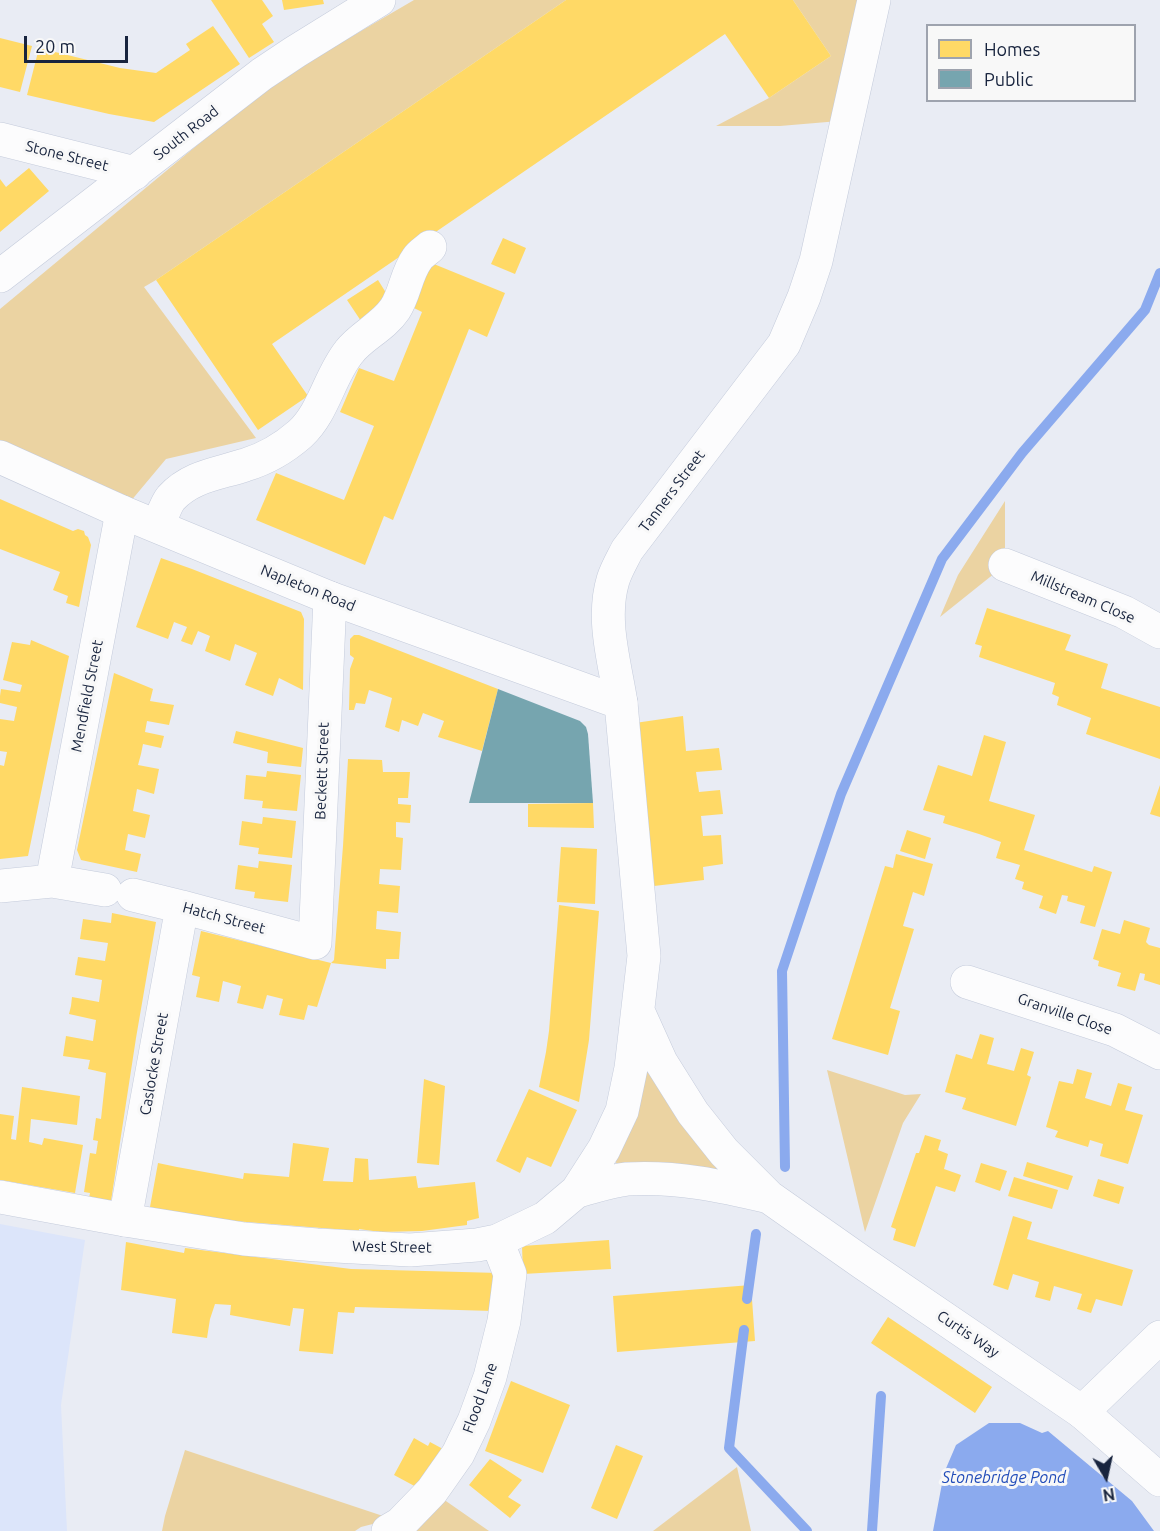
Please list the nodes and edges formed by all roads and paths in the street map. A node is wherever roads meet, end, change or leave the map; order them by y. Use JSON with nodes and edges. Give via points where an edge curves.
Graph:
{"nodes":[{"id":1,"x":874,"y":0,"type":"edge"},
{"id":2,"x":363,"y":4,"type":"edge"},
{"id":3,"x":0,"y":139,"type":"edge"},
{"id":4,"x":135,"y":173,"type":"junction"},
{"id":5,"x":430,"y":247,"type":"dead end"},
{"id":6,"x":0,"y":276,"type":"edge"},
{"id":7,"x":0,"y":457,"type":"edge"},
{"id":8,"x":122,"y":512,"type":"junction"},
{"id":9,"x":158,"y":526,"type":"junction"},
{"id":10,"x":1005,"y":565,"type":"dead end"},
{"id":11,"x":330,"y":598,"type":"junction"},
{"id":12,"x":1160,"y":632,"type":"edge"},
{"id":13,"x":621,"y":704,"type":"junction"},
{"id":14,"x":52,"y":881,"type":"junction"},
{"id":15,"x":0,"y":886,"type":"edge"},
{"id":16,"x":182,"y":907,"type":"junction"},
{"id":17,"x":315,"y":943,"type":"joint"},
{"id":18,"x":967,"y":982,"type":"dead end"},
{"id":19,"x":638,"y":1010,"type":"junction"},
{"id":20,"x":1160,"y":1053,"type":"edge"},
{"id":21,"x":577,"y":1191,"type":"junction"},
{"id":22,"x":0,"y":1197,"type":"edge"},
{"id":23,"x":769,"y":1197,"type":"junction"},
{"id":24,"x":126,"y":1221,"type":"junction"},
{"id":25,"x":497,"y":1240,"type":"junction"},
{"id":26,"x":1160,"y":1337,"type":"edge"},
{"id":27,"x":1082,"y":1412,"type":"junction"},
{"id":28,"x":1160,"y":1480,"type":"edge"},
{"id":29,"x":388,"y":1531,"type":"edge"}],
"edges":[{"from":1,"to":13,"type":"street","name":"Tanners Street","via":[[816,261],[784,344],[627,550],[613,578],[608,625]]},
{"from":2,"to":4,"type":"street","name":"South Road","via":[[262,74]]},
{"from":3,"to":4,"type":"street","name":"Stone Street"},
{"from":4,"to":6,"type":"street","name":"South Road"},
{"from":5,"to":9,"type":"street","via":[[417,258],[395,309],[341,364],[319,409],[302,432],[265,458],[193,480],[170,499]]},
{"from":7,"to":8,"type":"street","name":"Napleton Road"},
{"from":8,"to":9,"type":"street","name":"Napleton Road"},
{"from":8,"to":14,"type":"street","name":"Mendfield Street"},
{"from":9,"to":11,"type":"street","name":"Napleton Road"},
{"from":10,"to":12,"type":"street","name":"Millstream Close","via":[[1124,612]]},
{"from":11,"to":13,"type":"street","name":"Napleton Road"},
{"from":11,"to":17,"type":"street","name":"Beckett Street"},
{"from":13,"to":19,"type":"street","name":"Tanners Street","via":[[644,956]]},
{"from":14,"to":15,"type":"street","name":"Hatch Street"},
{"from":14,"to":16,"type":"street","name":"Hatch Street"},
{"from":16,"to":17,"type":"street","name":"Hatch Street"},
{"from":16,"to":24,"type":"street","name":"Caslocke Street"},
{"from":18,"to":20,"type":"street","name":"Granville Close","via":[[1115,1030]]},
{"from":19,"to":21,"type":"street","name":"West Street","via":[[621,1111],[604,1149]]},
{"from":19,"to":23,"type":"street","via":[[661,1062],[693,1113],[724,1152]]},
{"from":21,"to":23,"type":"street","via":[[624,1179],[676,1179]]},
{"from":21,"to":25,"type":"street","name":"West Street","via":[[545,1218]]},
{"from":22,"to":24,"type":"street","name":"West Street"},
{"from":23,"to":27,"type":"street","name":"Curtis Way"},
{"from":24,"to":25,"type":"street","name":"West Street","via":[[244,1239],[410,1250]]},
{"from":25,"to":29,"type":"street","name":"Flood Lane","via":[[510,1274],[504,1321],[486,1388],[458,1454],[432,1491]]},
{"from":26,"to":27,"type":"street"},
{"from":27,"to":28,"type":"street","name":"Curtis Way"}]}
